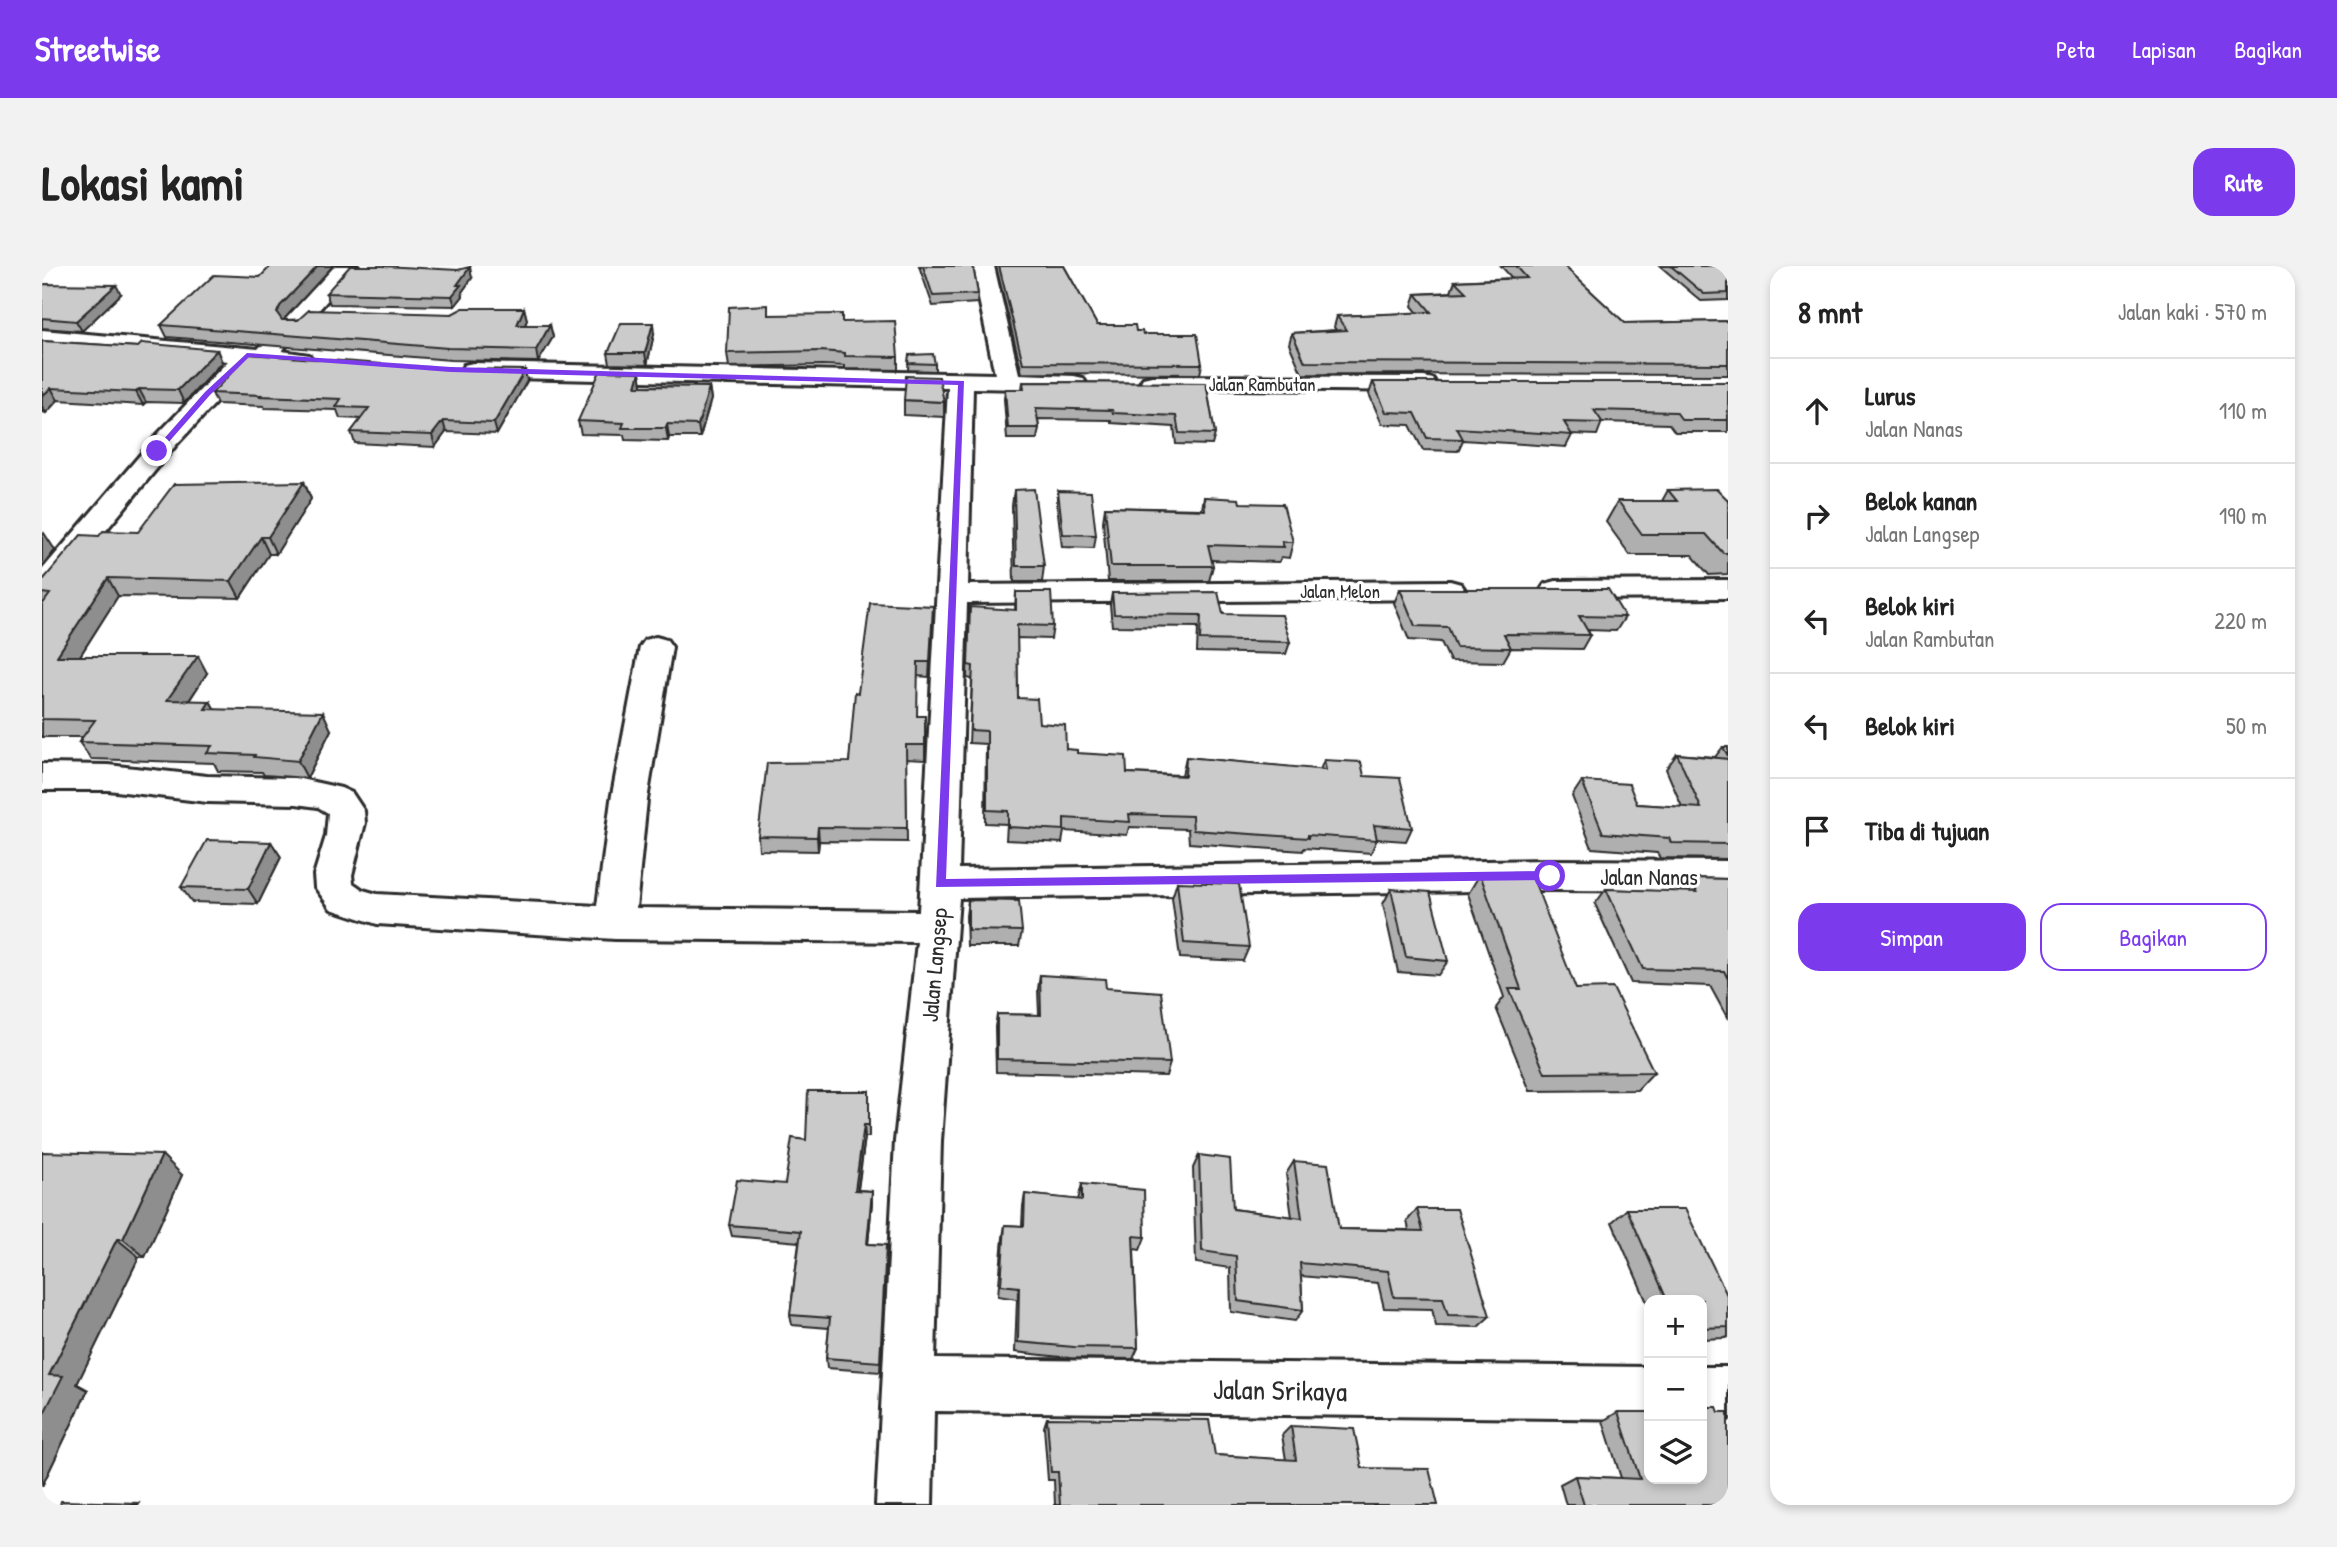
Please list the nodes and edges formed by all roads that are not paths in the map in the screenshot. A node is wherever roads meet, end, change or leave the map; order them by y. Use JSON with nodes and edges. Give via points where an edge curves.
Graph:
{"nodes":[{"id":1,"x":347,"y":266,"type":"edge"},
{"id":2,"x":357,"y":266,"type":"edge"},
{"id":3,"x":983,"y":266,"type":"edge"},
{"id":4,"x":370,"y":267,"type":"edge"},
{"id":5,"x":307,"y":312,"type":"junction"},
{"id":6,"x":334,"y":312,"type":"edge"},
{"id":7,"x":42,"y":337,"type":"edge"},
{"id":8,"x":256,"y":356,"type":"junction"},
{"id":9,"x":327,"y":362,"type":"edge"},
{"id":10,"x":451,"y":370,"type":"edge"},
{"id":11,"x":961,"y":383,"type":"junction"},
{"id":12,"x":1009,"y":383,"type":"junction"},
{"id":13,"x":1092,"y":383,"type":"edge"},
{"id":14,"x":1133,"y":383,"type":"edge"},
{"id":15,"x":1451,"y":384,"type":"edge"},
{"id":16,"x":42,"y":589,"type":"edge"},
{"id":17,"x":1478,"y":590,"type":"edge"},
{"id":18,"x":1534,"y":590,"type":"edge"},
{"id":19,"x":1728,"y":590,"type":"edge"},
{"id":20,"x":952,"y":594,"type":"junction"},
{"id":21,"x":656,"y":647,"type":"dead end"},
{"id":22,"x":42,"y":777,"type":"edge"},
{"id":23,"x":1728,"y":876,"type":"edge"},
{"id":24,"x":940,"y":884,"type":"junction"},
{"id":25,"x":615,"y":923,"type":"junction"},
{"id":26,"x":938,"y":927,"type":"junction"},
{"id":27,"x":911,"y":1385,"type":"junction"},
{"id":28,"x":1644,"y":1393,"type":"edge"},
{"id":29,"x":1707,"y":1393,"type":"edge"},
{"id":30,"x":1728,"y":1393,"type":"edge"},
{"id":31,"x":904,"y":1505,"type":"edge"}],
"edges":[{"from":1,"to":5,"type":"street"},
{"from":2,"to":4,"type":"street"},
{"from":3,"to":12,"type":"street"},
{"from":5,"to":6,"type":"street"},
{"from":5,"to":8,"type":"street"},
{"from":7,"to":8,"type":"street"},
{"from":8,"to":9,"type":"street"},
{"from":8,"to":16,"type":"street","via":[[199,403]]},
{"from":10,"to":11,"type":"street"},
{"from":11,"to":12,"type":"street"},
{"from":11,"to":20,"type":"street","name":"Jalan Langsep"},
{"from":12,"to":13,"type":"street"},
{"from":14,"to":15,"type":"street","name":"Jalan Rambutan"},
{"from":17,"to":20,"type":"street","name":"Jalan Melon"},
{"from":18,"to":19,"type":"street"},
{"from":20,"to":24,"type":"street","name":"Jalan Langsep"},
{"from":21,"to":25,"type":"street","via":[[629,800]]},
{"from":22,"to":25,"type":"street","via":[[312,792],[339,802],[346,816],[332,875],[335,888],[346,899],[377,909]]},
{"from":23,"to":24,"type":"street","name":"Jalan Nanas"},
{"from":24,"to":26,"type":"street","name":"Jalan Langsep"},
{"from":25,"to":26,"type":"street"},
{"from":26,"to":27,"type":"street","name":"Jalan Langsep","via":[[918,1141]]},
{"from":27,"to":28,"type":"street","name":"Jalan Srikaya"},
{"from":27,"to":31,"type":"street","name":"Jalan Langsep"},
{"from":29,"to":30,"type":"street"}]}
